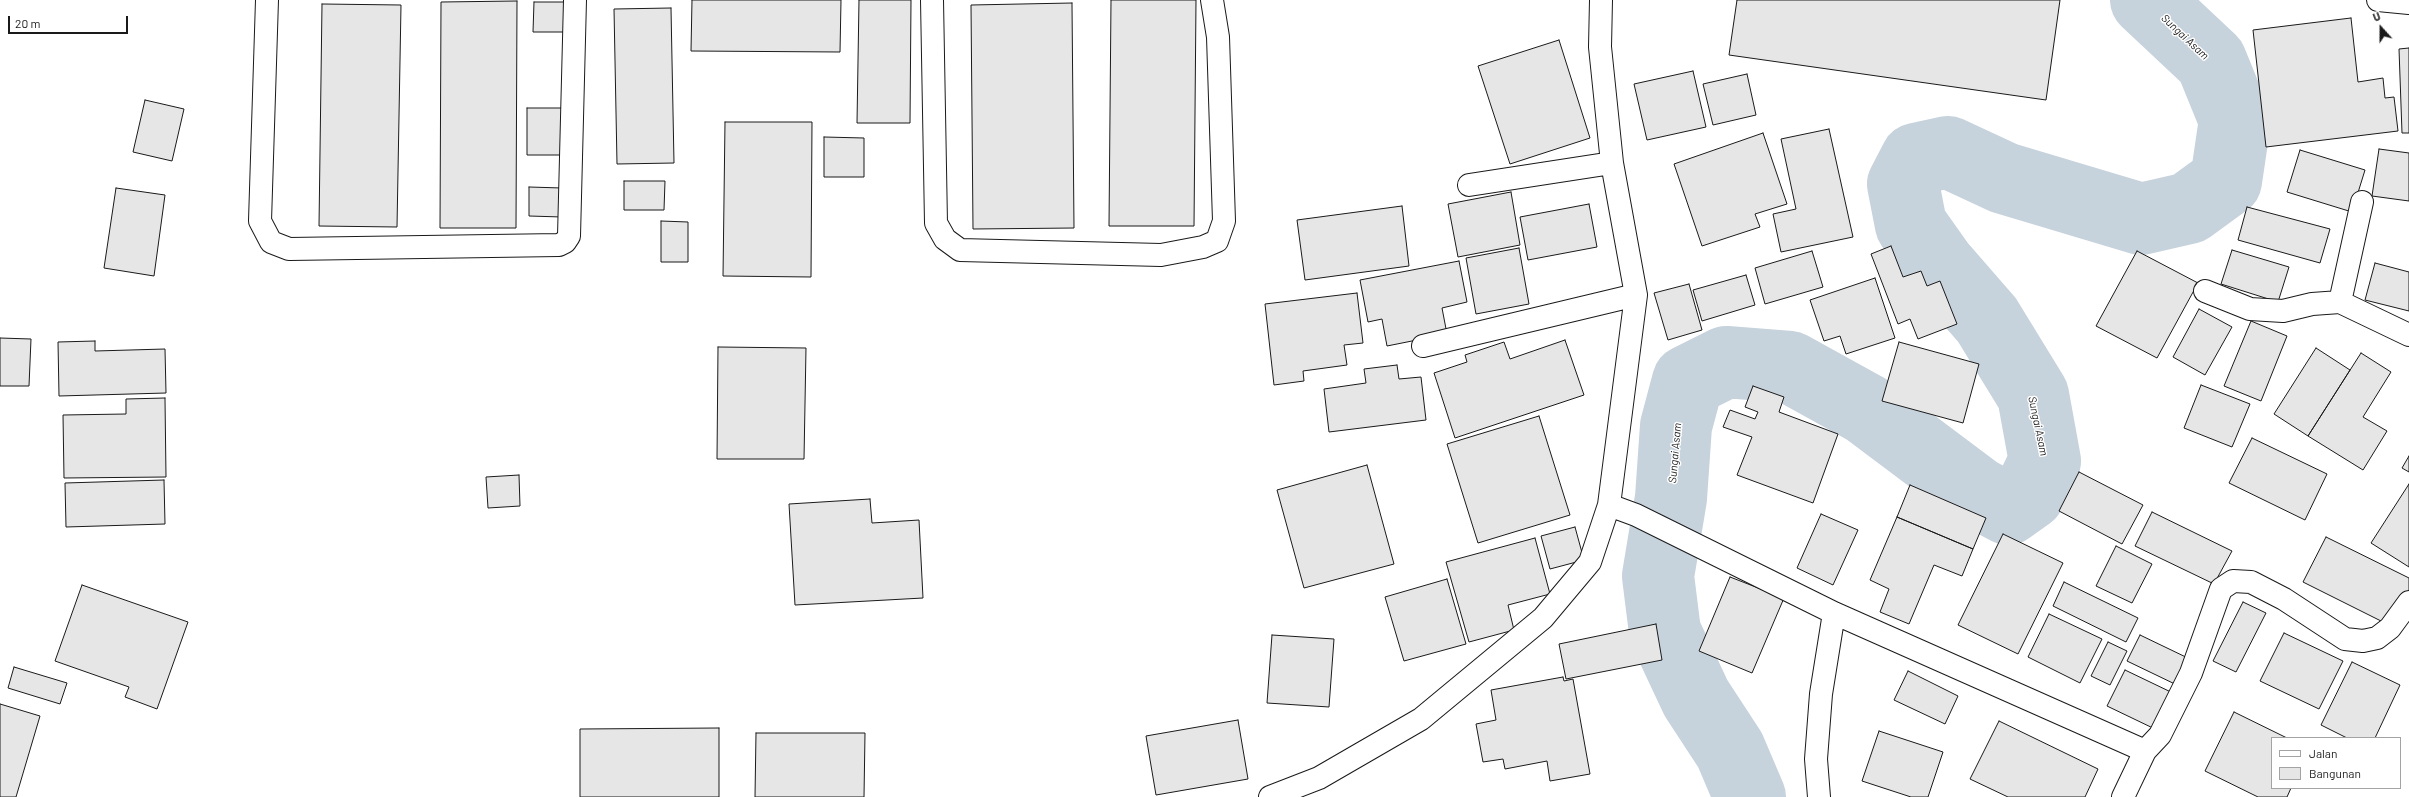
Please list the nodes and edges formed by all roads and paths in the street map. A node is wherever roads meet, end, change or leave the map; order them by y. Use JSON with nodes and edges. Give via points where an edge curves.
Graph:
{"nodes":[{"id":1,"x":267,"y":0,"type":"edge"},
{"id":2,"x":575,"y":0,"type":"edge"},
{"id":3,"x":932,"y":0,"type":"edge"},
{"id":4,"x":1212,"y":0,"type":"edge"},
{"id":5,"x":1602,"y":0,"type":"edge"},
{"id":6,"x":2378,"y":0,"type":"edge"},
{"id":7,"x":2409,"y":3,"type":"edge"},
{"id":8,"x":1612,"y":163,"type":"junction"},
{"id":9,"x":1469,"y":185,"type":"dead end"},
{"id":10,"x":2362,"y":202,"type":"dead end"},
{"id":11,"x":2205,"y":291,"type":"dead end"},
{"id":12,"x":1636,"y":295,"type":"junction"},
{"id":13,"x":2340,"y":302,"type":"junction"},
{"id":14,"x":2409,"y":335,"type":"edge"},
{"id":15,"x":1423,"y":346,"type":"dead end"},
{"id":16,"x":1608,"y":505,"type":"junction"},
{"id":17,"x":2409,"y":602,"type":"edge"},
{"id":18,"x":1834,"y":613,"type":"junction"},
{"id":19,"x":2145,"y":751,"type":"junction"},
{"id":20,"x":2128,"y":795,"type":"edge"},
{"id":21,"x":1270,"y":797,"type":"edge"},
{"id":22,"x":1819,"y":797,"type":"edge"}],
"edges":[{"from":1,"to":2,"type":"street","via":[[260,221],[271,242],[289,249],[559,245],[565,242],[569,236]]},
{"from":3,"to":4,"type":"street","via":[[936,223],[945,239],[960,250],[1161,255],[1217,242],[1224,221],[1218,37]]},
{"from":5,"to":8,"type":"street","via":[[1600,47]]},
{"from":6,"to":7,"type":"street"},
{"from":8,"to":9,"type":"street"},
{"from":8,"to":12,"type":"street"},
{"from":10,"to":13,"type":"street"},
{"from":11,"to":13,"type":"street","via":[[2250,309],[2283,311],[2312,304]]},
{"from":12,"to":15,"type":"street"},
{"from":12,"to":16,"type":"street"},
{"from":13,"to":14,"type":"street"},
{"from":16,"to":18,"type":"street","via":[[1636,515],[1699,545]]},
{"from":16,"to":21,"type":"street","via":[[1590,562],[1543,618],[1421,719],[1319,778]]},
{"from":17,"to":19,"type":"street","via":[[2390,628],[2377,638],[2363,641],[2344,639],[2284,599],[2251,582],[2233,581],[2221,589],[2191,673],[2160,735]]},
{"from":18,"to":19,"type":"street"},
{"from":18,"to":22,"type":"street","via":[[1820,694],[1816,759]]},
{"from":19,"to":20,"type":"street"}]}
